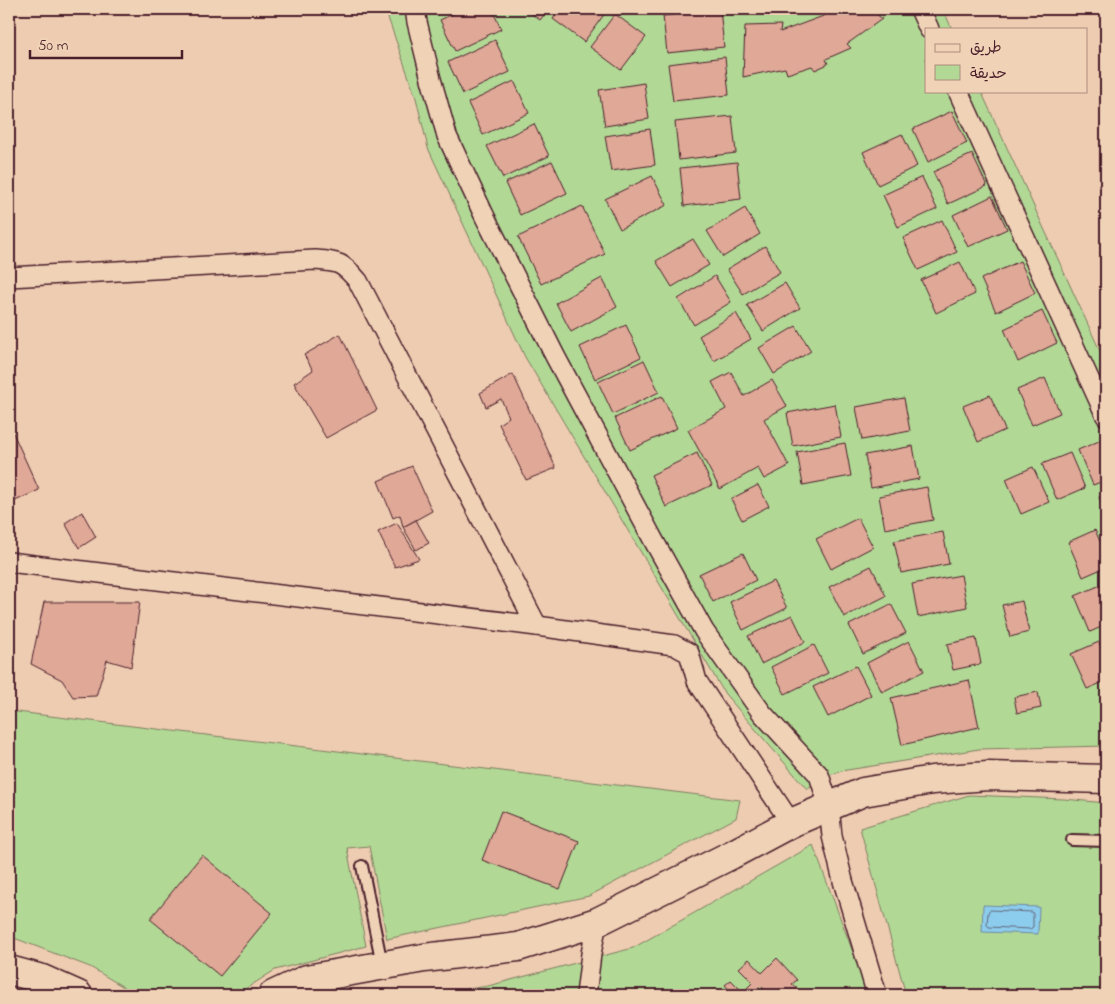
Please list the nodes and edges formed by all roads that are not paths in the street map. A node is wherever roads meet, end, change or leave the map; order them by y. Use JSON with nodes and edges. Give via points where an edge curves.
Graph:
{"nodes":[{"id":1,"x":415,"y":9,"type":"edge"},
{"id":2,"x":920,"y":9,"type":"edge"},
{"id":3,"x":929,"y":28,"type":"edge"},
{"id":4,"x":958,"y":92,"type":"edge"},
{"id":5,"x":9,"y":277,"type":"edge"},
{"id":6,"x":1106,"y":416,"type":"edge"},
{"id":7,"x":9,"y":562,"type":"edge"},
{"id":8,"x":537,"y":626,"type":"junction"},
{"id":9,"x":1106,"y":779,"type":"edge"},
{"id":10,"x":828,"y":806,"type":"junction"},
{"id":11,"x":791,"y":823,"type":"junction"},
{"id":12,"x":1072,"y":840,"type":"dead end"},
{"id":13,"x":1106,"y":841,"type":"edge"},
{"id":14,"x":362,"y":866,"type":"dead end"},
{"id":15,"x":597,"y":922,"type":"junction"},
{"id":16,"x":382,"y":965,"type":"junction"},
{"id":17,"x":9,"y":970,"type":"edge"},
{"id":18,"x":78,"y":995,"type":"edge"},
{"id":19,"x":273,"y":995,"type":"edge"},
{"id":20,"x":586,"y":995,"type":"edge"},
{"id":21,"x":877,"y":995,"type":"edge"}],
"edges":[{"from":1,"to":10,"type":"street","via":[[446,136],[555,356],[704,631],[762,713],[819,775]]},
{"from":2,"to":3,"type":"street"},
{"from":4,"to":6,"type":"street"},
{"from":5,"to":8,"type":"street","via":[[315,260],[345,266],[358,281]]},
{"from":7,"to":8,"type":"street"},
{"from":8,"to":11,"type":"street","via":[[674,645],[689,653],[697,681]]},
{"from":9,"to":10,"type":"street","via":[[988,776],[932,780],[863,792]]},
{"from":10,"to":11,"type":"street"},
{"from":10,"to":21,"type":"street","via":[[834,845]]},
{"from":11,"to":15,"type":"street"},
{"from":12,"to":13,"type":"lane"},
{"from":14,"to":16,"type":"lane"},
{"from":15,"to":16,"type":"street","via":[[518,947]]},
{"from":15,"to":20,"type":"street"},
{"from":16,"to":19,"type":"street","via":[[307,979]]},
{"from":17,"to":18,"type":"street","via":[[42,979]]}]}
